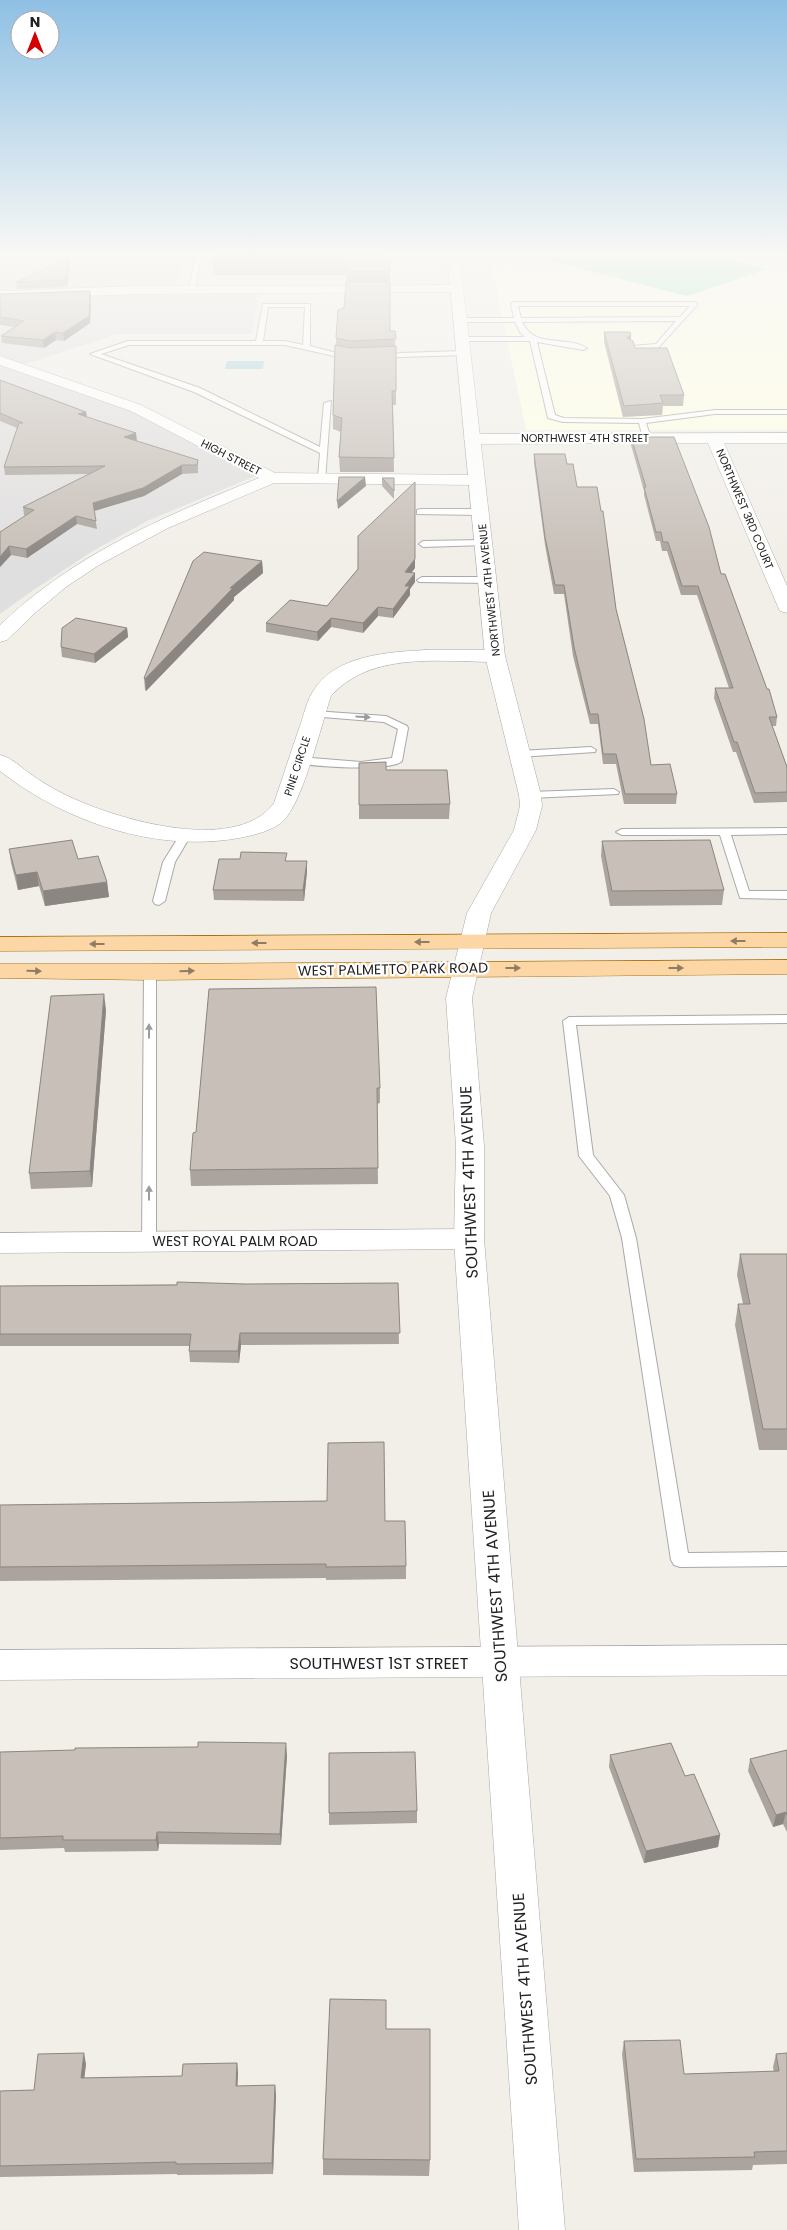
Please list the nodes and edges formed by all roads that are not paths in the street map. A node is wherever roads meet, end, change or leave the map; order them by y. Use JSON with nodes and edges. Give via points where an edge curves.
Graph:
{"nodes":[{"id":1,"x":100,"y":356,"type":"edge"},
{"id":2,"x":341,"y":356,"type":"edge"},
{"id":3,"x":445,"y":356,"type":"edge"},
{"id":4,"x":462,"y":356,"type":"edge"},
{"id":5,"x":537,"y":356,"type":"edge"},
{"id":6,"x":360,"y":358,"type":"edge"},
{"id":7,"x":369,"y":358,"type":"edge"},
{"id":8,"x":414,"y":358,"type":"junction"},
{"id":9,"x":0,"y":360,"type":"edge"},
{"id":10,"x":433,"y":362,"type":"dead end"},
{"id":11,"x":328,"y":403,"type":"dead end"},
{"id":12,"x":787,"y":412,"type":"edge"},
{"id":13,"x":642,"y":421,"type":"junction"},
{"id":14,"x":648,"y":438,"type":"junction"},
{"id":15,"x":714,"y":438,"type":"junction"},
{"id":16,"x":787,"y":438,"type":"edge"},
{"id":17,"x":472,"y":439,"type":"junction"},
{"id":18,"x":324,"y":452,"type":"junction"},
{"id":19,"x":272,"y":478,"type":"junction"},
{"id":20,"x":322,"y":478,"type":"junction"},
{"id":21,"x":477,"y":480,"type":"junction"},
{"id":22,"x":420,"y":512,"type":"dead end"},
{"id":23,"x":480,"y":512,"type":"junction"},
{"id":24,"x":483,"y":543,"type":"junction"},
{"id":25,"x":423,"y":544,"type":"dead end"},
{"id":26,"x":422,"y":580,"type":"dead end"},
{"id":27,"x":487,"y":580,"type":"junction"},
{"id":28,"x":787,"y":607,"type":"edge"},
{"id":29,"x":0,"y":636,"type":"edge"},
{"id":30,"x":495,"y":656,"type":"junction"},
{"id":31,"x":314,"y":714,"type":"junction"},
{"id":32,"x":591,"y":750,"type":"dead end"},
{"id":33,"x":519,"y":754,"type":"junction"},
{"id":34,"x":299,"y":760,"type":"junction"},
{"id":35,"x":0,"y":761,"type":"edge"},
{"id":36,"x":614,"y":792,"type":"dead end"},
{"id":37,"x":530,"y":795,"type":"junction"},
{"id":38,"x":787,"y":831,"type":"edge"},
{"id":39,"x":622,"y":832,"type":"dead end"},
{"id":40,"x":725,"y":832,"type":"junction"},
{"id":41,"x":185,"y":835,"type":"junction"},
{"id":42,"x":787,"y":895,"type":"edge"},
{"id":43,"x":158,"y":901,"type":"dead end"},
{"id":44,"x":787,"y":940,"type":"edge"},
{"id":45,"x":470,"y":942,"type":"junction"},
{"id":46,"x":0,"y":944,"type":"edge"},
{"id":47,"x":787,"y":967,"type":"edge"},
{"id":48,"x":464,"y":968,"type":"junction"},
{"id":49,"x":0,"y":971,"type":"edge"},
{"id":50,"x":150,"y":972,"type":"junction"},
{"id":51,"x":787,"y":1019,"type":"edge"},
{"id":52,"x":469,"y":1239,"type":"junction"},
{"id":53,"x":149,"y":1242,"type":"junction"},
{"id":54,"x":0,"y":1243,"type":"edge"},
{"id":55,"x":787,"y":1560,"type":"edge"},
{"id":56,"x":787,"y":1660,"type":"edge"},
{"id":57,"x":501,"y":1662,"type":"junction"},
{"id":58,"x":0,"y":1665,"type":"edge"},
{"id":59,"x":542,"y":2230,"type":"edge"}],
"edges":[{"from":1,"to":18,"type":"lane","via":[[197,390]]},
{"from":2,"to":6,"type":"lane"},
{"from":3,"to":8,"type":"lane"},
{"from":4,"to":17,"type":"street","name":"NORTHWEST 4TH AVENUE"},
{"from":5,"to":13,"type":"lane","via":[[551,416],[563,420]]},
{"from":7,"to":8,"type":"lane"},
{"from":8,"to":10,"type":"lane"},
{"from":9,"to":19,"type":"street","name":"HIGH STREET","via":[[136,408]]},
{"from":11,"to":18,"type":"lane"},
{"from":12,"to":13,"type":"lane","via":[[715,412]]},
{"from":13,"to":14,"type":"lane"},
{"from":14,"to":15,"type":"street","name":"NORTHWEST 4TH STREET"},
{"from":14,"to":17,"type":"street","name":"NORTHWEST 4TH STREET"},
{"from":15,"to":16,"type":"street","name":"NORTHWEST 4TH STREET"},
{"from":15,"to":28,"type":"street","name":"NORTHWEST 3RD COURT"},
{"from":17,"to":21,"type":"street","name":"NORTHWEST 4TH AVENUE"},
{"from":18,"to":20,"type":"lane"},
{"from":19,"to":20,"type":"street","name":"HIGH STREET"},
{"from":19,"to":29,"type":"street","via":[[183,514],[107,552],[37,600]]},
{"from":20,"to":21,"type":"street","name":"HIGH STREET"},
{"from":21,"to":23,"type":"street","name":"NORTHWEST 4TH AVENUE"},
{"from":22,"to":23,"type":"lane"},
{"from":23,"to":24,"type":"street","name":"NORTHWEST 4TH AVENUE"},
{"from":24,"to":25,"type":"lane"},
{"from":24,"to":27,"type":"street","name":"NORTHWEST 4TH AVENUE"},
{"from":26,"to":27,"type":"lane"},
{"from":27,"to":30,"type":"street","name":"NORTHWEST 4TH AVENUE"},
{"from":30,"to":31,"type":"street","name":"PINE CIRCLE","via":[[391,659],[353,668],[327,684]]},
{"from":30,"to":33,"type":"street","name":"NORTHWEST 4TH AVENUE"},
{"from":31,"to":34,"type":"street","name":"PINE CIRCLE"},
{"from":31,"to":34,"type":"lane","one_way":true,"via":[[386,719],[403,728],[397,762],[361,765]]},
{"from":32,"to":33,"type":"lane"},
{"from":33,"to":37,"type":"street","name":"NORTHWEST 4TH AVENUE"},
{"from":34,"to":41,"type":"street","name":"PINE CIRCLE","via":[[285,803],[276,816],[259,826],[236,833]]},
{"from":35,"to":41,"type":"street","name":"PINE CIRCLE","via":[[30,784],[97,815],[136,827]]},
{"from":36,"to":37,"type":"lane"},
{"from":37,"to":45,"type":"street","name":"NORTHWEST 4TH AVENUE","via":[[531,806],[525,830],[479,913]]},
{"from":38,"to":40,"type":"lane"},
{"from":39,"to":40,"type":"lane"},
{"from":40,"to":42,"type":"lane","via":[[744,895]]},
{"from":41,"to":43,"type":"lane","via":[[169,862]]},
{"from":44,"to":45,"type":"main road","name":"WEST PALMETTO PARK ROAD","one_way":true},
{"from":45,"to":46,"type":"main road","name":"WEST PALMETTO PARK ROAD","one_way":true},
{"from":45,"to":48,"type":"street","name":"SOUTHWEST 4TH AVENUE"},
{"from":48,"to":47,"type":"main road","name":"WEST PALMETTO PARK ROAD","one_way":true},
{"from":50,"to":48,"type":"main road","name":"WEST PALMETTO PARK ROAD","one_way":true},
{"from":48,"to":52,"type":"street","name":"SOUTHWEST 4TH AVENUE","via":[[459,998],[470,1146]]},
{"from":49,"to":50,"type":"main road","name":"WEST PALMETTO PARK ROAD","one_way":true},
{"from":53,"to":50,"type":"lane","one_way":true},
{"from":51,"to":55,"type":"lane","via":[[569,1021],[586,1156],[617,1195],[629,1238],[680,1560]]},
{"from":52,"to":53,"type":"street","name":"WEST ROYAL PALM ROAD"},
{"from":52,"to":57,"type":"street","name":"SOUTHWEST 4TH AVENUE"},
{"from":53,"to":54,"type":"street","name":"WEST ROYAL PALM ROAD"},
{"from":56,"to":57,"type":"street","name":"SOUTHWEST 1ST STREET"},
{"from":57,"to":58,"type":"street","name":"SOUTHWEST 1ST STREET"},
{"from":57,"to":59,"type":"street","name":"SOUTHWEST 4TH AVENUE"}]}
